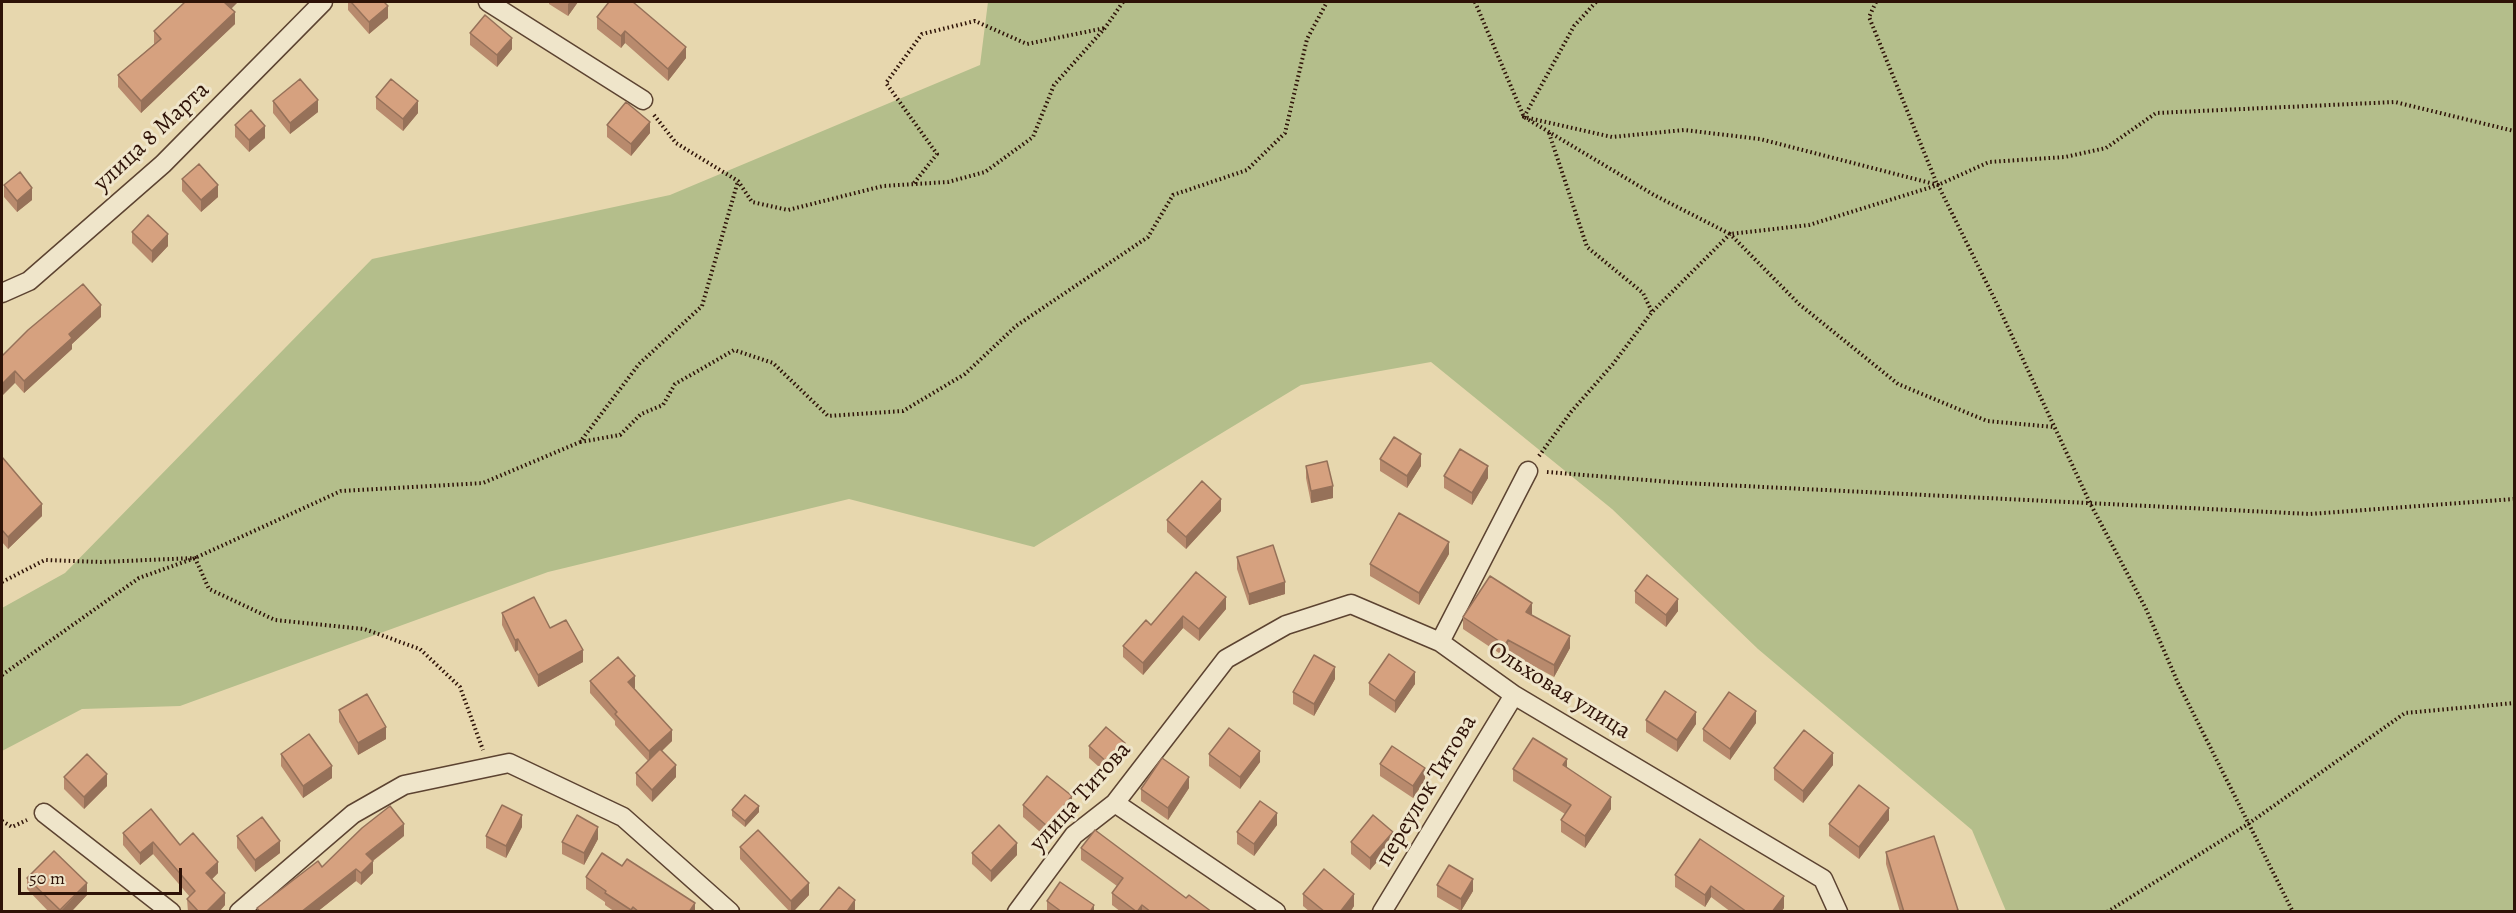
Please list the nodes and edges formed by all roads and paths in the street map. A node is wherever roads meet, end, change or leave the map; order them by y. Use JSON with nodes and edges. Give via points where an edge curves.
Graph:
{"nodes":[{"id":1,"x":323,"y":2,"type":"edge"},
{"id":2,"x":488,"y":2,"type":"edge"},
{"id":3,"x":1123,"y":2,"type":"edge"},
{"id":4,"x":1327,"y":2,"type":"edge"},
{"id":5,"x":1475,"y":2,"type":"edge"},
{"id":6,"x":1596,"y":2,"type":"edge"},
{"id":7,"x":1876,"y":2,"type":"edge"},
{"id":8,"x":1106,"y":28,"type":"junction"},
{"id":9,"x":643,"y":100,"type":"joint"},
{"id":10,"x":1524,"y":117,"type":"junction"},
{"id":11,"x":2514,"y":131,"type":"edge"},
{"id":12,"x":1549,"y":132,"type":"junction"},
{"id":13,"x":738,"y":181,"type":"junction"},
{"id":14,"x":914,"y":184,"type":"junction"},
{"id":15,"x":1938,"y":185,"type":"junction"},
{"id":16,"x":1730,"y":234,"type":"junction"},
{"id":17,"x":2,"y":293,"type":"edge"},
{"id":18,"x":1652,"y":312,"type":"junction"},
{"id":19,"x":2054,"y":427,"type":"junction"},
{"id":20,"x":580,"y":442,"type":"junction"},
{"id":21,"x":1528,"y":471,"type":"junction"},
{"id":22,"x":2514,"y":499,"type":"edge"},
{"id":23,"x":2090,"y":503,"type":"junction"},
{"id":24,"x":195,"y":558,"type":"junction"},
{"id":25,"x":2,"y":582,"type":"edge"},
{"id":26,"x":1440,"y":642,"type":"junction"},
{"id":27,"x":1226,"y":659,"type":"joint"},
{"id":28,"x":2,"y":675,"type":"edge"},
{"id":29,"x":1514,"y":695,"type":"junction"},
{"id":30,"x":2514,"y":703,"type":"edge"},
{"id":31,"x":489,"y":768,"type":"junction"},
{"id":32,"x":1115,"y":803,"type":"junction"},
{"id":33,"x":44,"y":813,"type":"joint"},
{"id":34,"x":2,"y":821,"type":"edge"},
{"id":35,"x":2248,"y":824,"type":"junction"},
{"id":36,"x":171,"y":912,"type":"edge"},
{"id":37,"x":239,"y":912,"type":"edge"},
{"id":38,"x":730,"y":912,"type":"edge"},
{"id":39,"x":1017,"y":912,"type":"edge"},
{"id":40,"x":1276,"y":912,"type":"edge"},
{"id":41,"x":1382,"y":912,"type":"edge"},
{"id":42,"x":1838,"y":912,"type":"edge"},
{"id":43,"x":2108,"y":912,"type":"edge"},
{"id":44,"x":2293,"y":912,"type":"edge"}],
"edges":[{"from":1,"to":17,"type":"street","name":"улица 8 Марта","via":[[163,164],[29,281]]},
{"from":2,"to":9,"type":"street"},
{"from":3,"to":8,"type":"path"},
{"from":4,"to":20,"type":"path","via":[[1307,39],[1285,133],[1247,170],[1173,195],[1148,237],[1016,326],[965,374],[903,411],[828,416],[773,363],[734,351],[675,384],[663,405],[642,414],[620,435]]},
{"from":5,"to":10,"type":"path"},
{"from":6,"to":10,"type":"path","via":[[1574,26]]},
{"from":7,"to":15,"type":"path","via":[[1869,17]]},
{"from":8,"to":14,"type":"path","via":[[1054,85],[1033,137],[985,172],[948,182]]},
{"from":8,"to":14,"type":"path","via":[[1027,44],[975,21],[922,34],[886,83],[937,154]]},
{"from":9,"to":13,"type":"path","via":[[676,143]]},
{"from":10,"to":12,"type":"path"},
{"from":10,"to":15,"type":"path","via":[[1612,137],[1684,130],[1760,139]]},
{"from":11,"to":15,"type":"path","via":[[2395,102],[2156,113],[2106,148],[2065,157],[1989,162]]},
{"from":12,"to":16,"type":"path","via":[[1654,195]]},
{"from":12,"to":18,"type":"path","via":[[1587,247],[1643,293]]},
{"from":13,"to":14,"type":"path","via":[[752,202],[788,210],[883,186]]},
{"from":13,"to":20,"type":"path","via":[[702,306],[639,364]]},
{"from":15,"to":16,"type":"path","via":[[1809,225]]},
{"from":15,"to":19,"type":"path"},
{"from":16,"to":18,"type":"path"},
{"from":16,"to":19,"type":"path","via":[[1799,303],[1898,384],[1987,421]]},
{"from":18,"to":21,"type":"path"},
{"from":19,"to":23,"type":"path"},
{"from":20,"to":24,"type":"path","via":[[483,483],[341,491]]},
{"from":21,"to":23,"type":"path","via":[[1683,483]]},
{"from":21,"to":26,"type":"street"},
{"from":22,"to":23,"type":"path","via":[[2310,514]]},
{"from":23,"to":35,"type":"path","via":[[2146,609],[2178,684]]},
{"from":24,"to":25,"type":"path","via":[[45,560]]},
{"from":24,"to":28,"type":"path","via":[[138,578]]},
{"from":24,"to":31,"type":"path","via":[[210,589],[274,620],[364,629],[420,649],[460,687]]},
{"from":26,"to":27,"type":"street","name":"Ольховая улица","via":[[1351,604],[1286,626]]},
{"from":26,"to":29,"type":"street","name":"Ольховая улица"},
{"from":27,"to":32,"type":"street","name":"улица Титова"},
{"from":29,"to":41,"type":"street","name":"переулок Титова"},
{"from":29,"to":42,"type":"street","name":"Ольховая улица","via":[[1823,879]]},
{"from":30,"to":35,"type":"path","via":[[2406,713]]},
{"from":31,"to":37,"type":"street","via":[[404,785],[363,808]]},
{"from":31,"to":38,"type":"street","via":[[509,763],[623,816]]},
{"from":32,"to":39,"type":"street","name":"улица Титова","via":[[1074,835]]},
{"from":32,"to":40,"type":"street"},
{"from":33,"to":34,"type":"path","via":[[12,827]]},
{"from":33,"to":36,"type":"street"},
{"from":35,"to":43,"type":"path"},
{"from":35,"to":44,"type":"path"}]}
